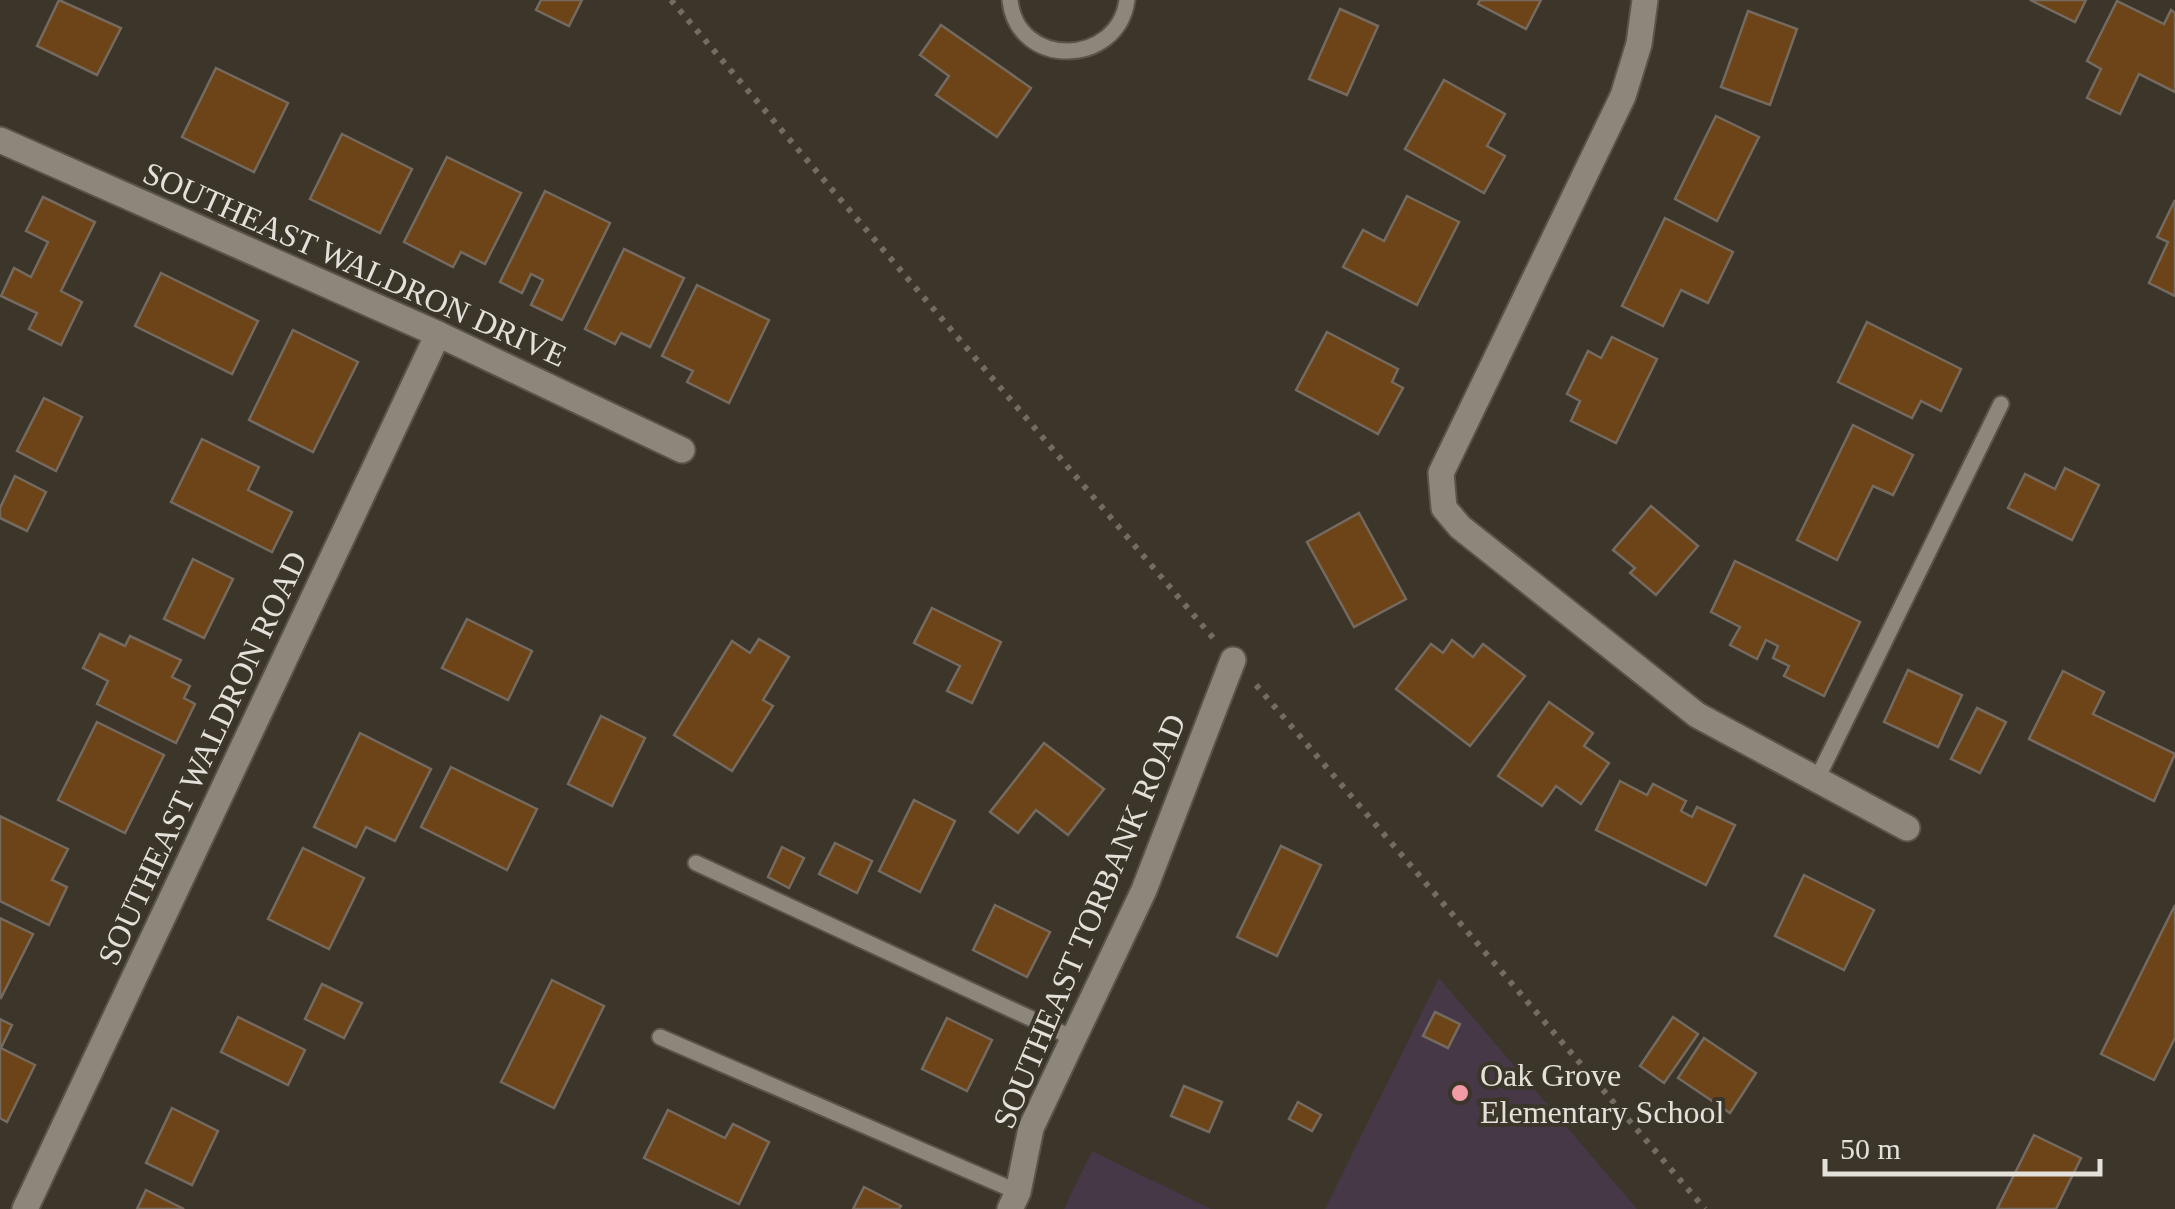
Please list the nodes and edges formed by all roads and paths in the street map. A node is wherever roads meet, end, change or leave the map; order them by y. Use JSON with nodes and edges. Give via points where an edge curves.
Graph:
{"nodes":[{"id":1,"x":670,"y":0,"type":"edge"},
{"id":2,"x":1010,"y":0,"type":"edge"},
{"id":3,"x":1127,"y":0,"type":"edge"},
{"id":4,"x":1644,"y":0,"type":"edge"},
{"id":5,"x":0,"y":140,"type":"edge"},
{"id":6,"x":438,"y":334,"type":"junction"},
{"id":7,"x":2001,"y":404,"type":"dead end"},
{"id":8,"x":682,"y":450,"type":"dead end"},
{"id":9,"x":1233,"y":660,"type":"junction"},
{"id":10,"x":1816,"y":781,"type":"junction"},
{"id":11,"x":1907,"y":828,"type":"dead end"},
{"id":12,"x":696,"y":863,"type":"dead end"},
{"id":13,"x":660,"y":1037,"type":"dead end"},
{"id":14,"x":1073,"y":1038,"type":"junction"},
{"id":15,"x":1014,"y":1201,"type":"edge"},
{"id":16,"x":26,"y":1209,"type":"edge"},
{"id":17,"x":1706,"y":1209,"type":"edge"}],
"edges":[{"from":1,"to":9,"type":"path"},
{"from":2,"to":3,"type":"lane","via":[[1031,40],[1067,53],[1103,42]]},
{"from":4,"to":10,"type":"street","via":[[1623,96],[1441,473],[1444,508],[1697,716]]},
{"from":5,"to":6,"type":"street","name":"SOUTHEAST WALDRON DRIVE"},
{"from":6,"to":8,"type":"street","name":"SOUTHEAST WALDRON DRIVE"},
{"from":6,"to":16,"type":"street","name":"SOUTHEAST WALDRON ROAD"},
{"from":7,"to":10,"type":"lane"},
{"from":9,"to":14,"type":"street","name":"SOUTHEAST TORBANK ROAD","via":[[1144,890]]},
{"from":9,"to":17,"type":"path"},
{"from":10,"to":11,"type":"street"},
{"from":12,"to":14,"type":"lane"},
{"from":13,"to":15,"type":"lane"},
{"from":14,"to":15,"type":"street","name":"SOUTHEAST TORBANK ROAD","via":[[1031,1128]]}]}
